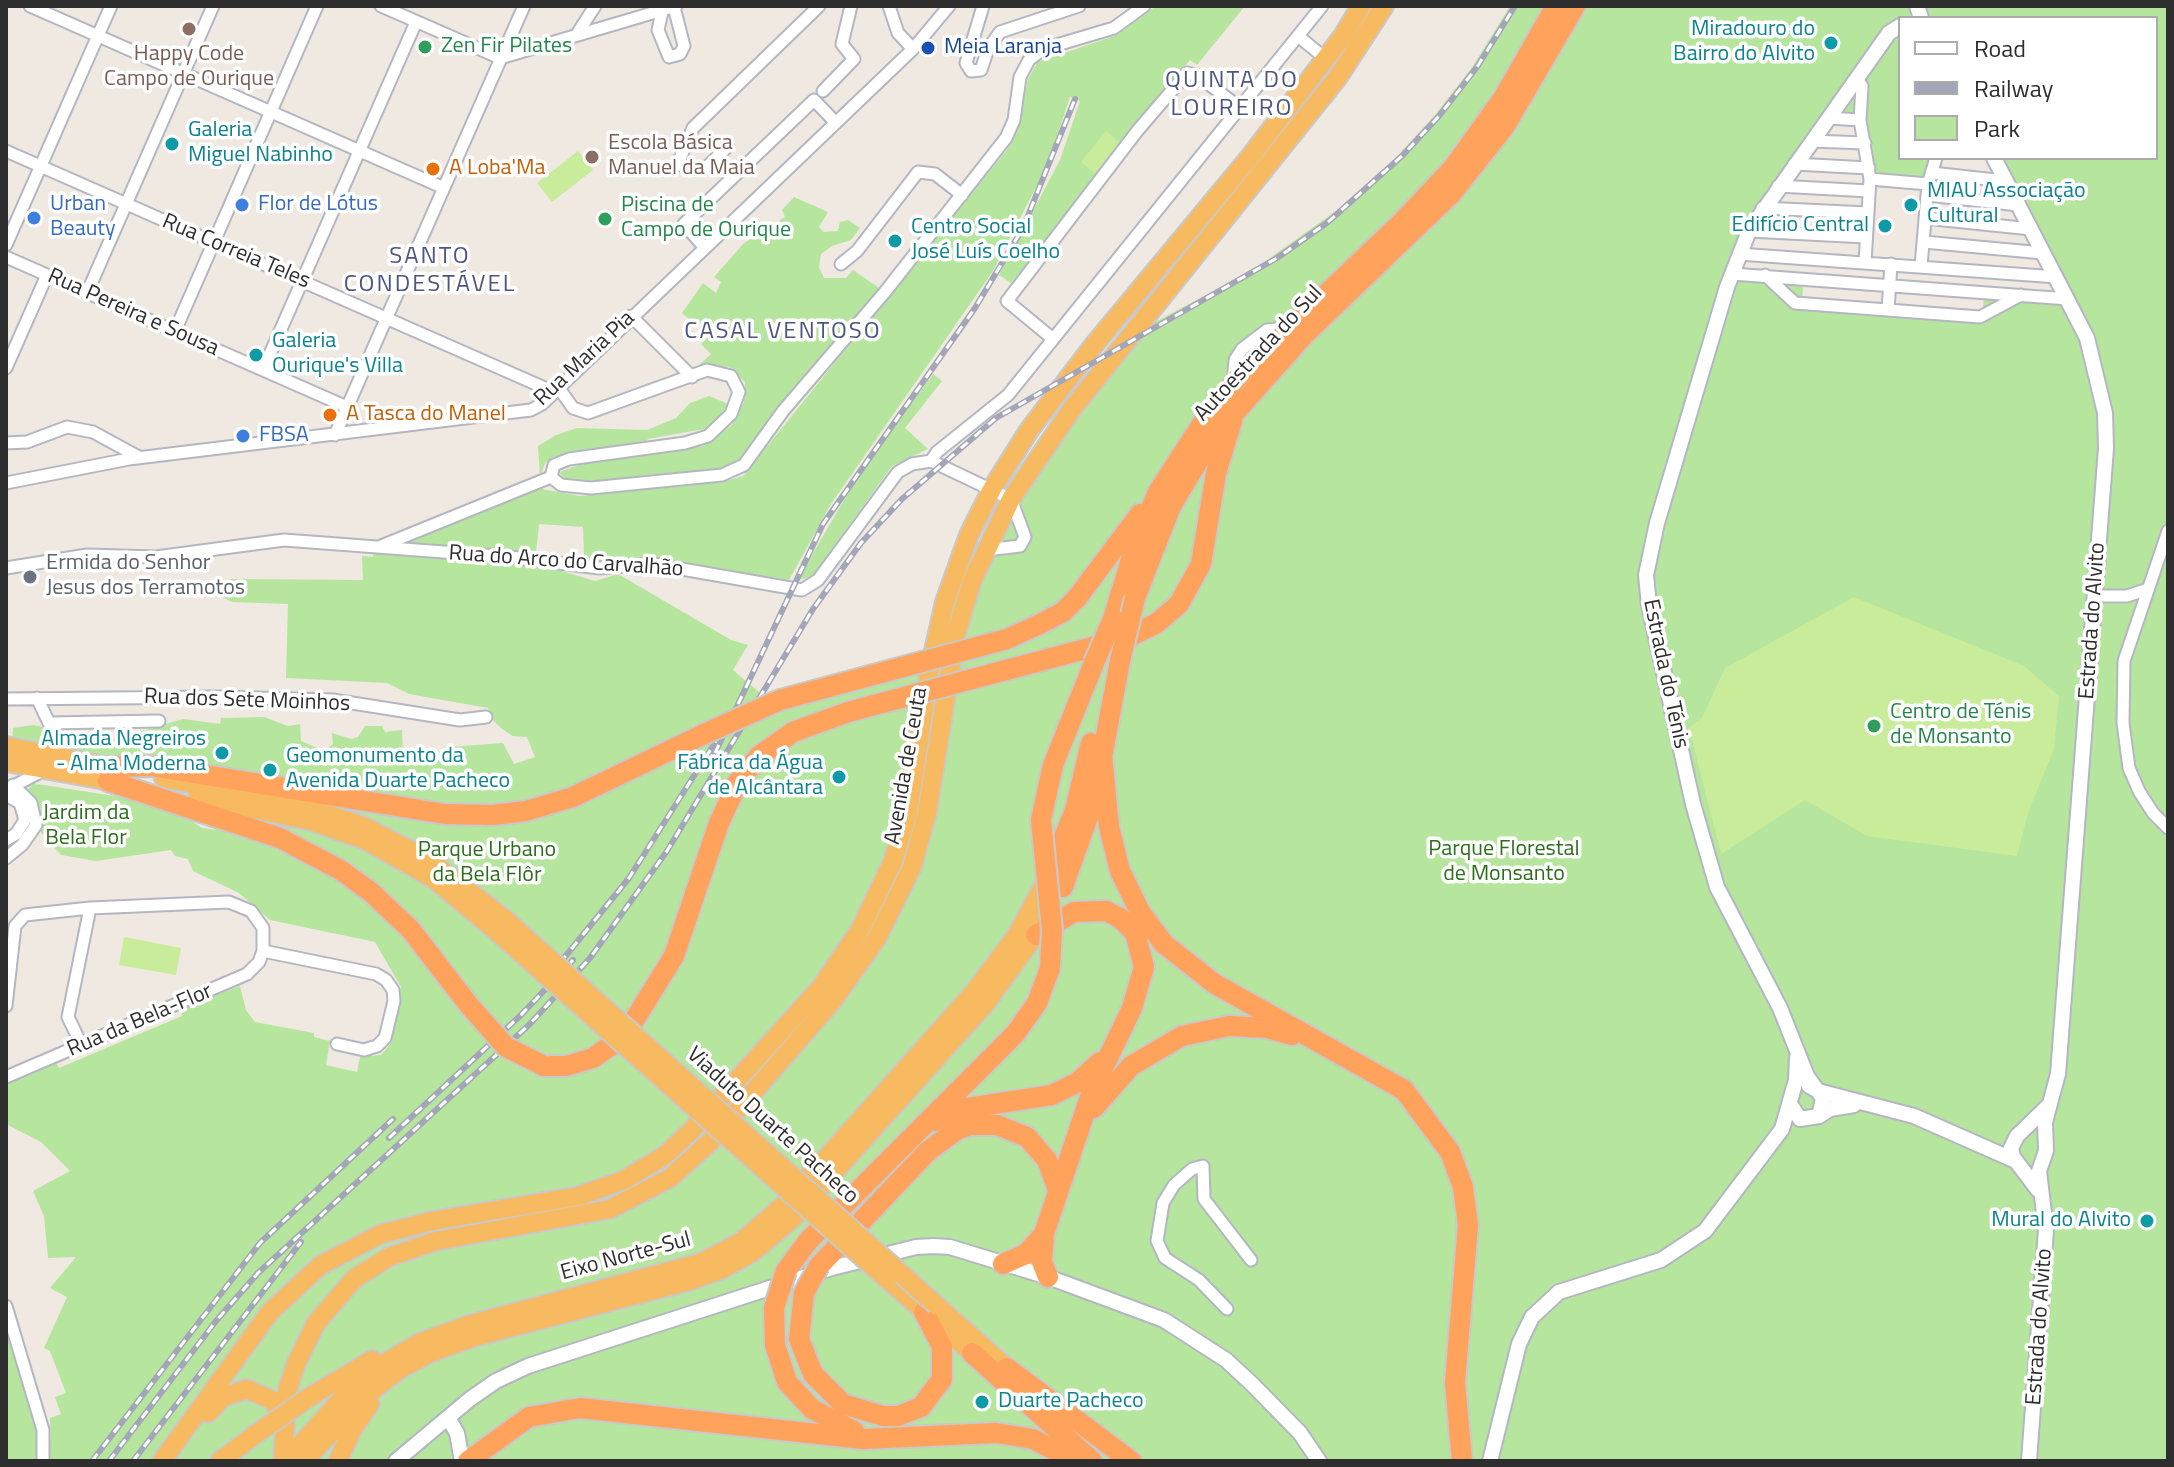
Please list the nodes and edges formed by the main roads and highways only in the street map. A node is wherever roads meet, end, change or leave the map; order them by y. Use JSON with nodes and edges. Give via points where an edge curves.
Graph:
{"nodes":[{"id":1,"x":1361,"y":6,"type":"edge"},
{"id":2,"x":1384,"y":6,"type":"edge"},
{"id":3,"x":1556,"y":6,"type":"edge"},
{"id":4,"x":1575,"y":6,"type":"edge"},
{"id":5,"x":1898,"y":27,"type":"edge"},
{"id":6,"x":1995,"y":160,"type":"edge"},
{"id":7,"x":1168,"y":254,"type":"junction"},
{"id":8,"x":1184,"y":267,"type":"junction"},
{"id":9,"x":1236,"y":407,"type":"junction"},
{"id":10,"x":1158,"y":492,"type":"junction"},
{"id":11,"x":1107,"y":662,"type":"junction"},
{"id":12,"x":6,"y":746,"type":"edge"},
{"id":13,"x":1102,"y":754,"type":"junction"},
{"id":14,"x":6,"y":762,"type":"edge"},
{"id":15,"x":108,"y":774,"type":"junction"},
{"id":16,"x":893,"y":861,"type":"junction"},
{"id":17,"x":912,"y":867,"type":"junction"},
{"id":18,"x":1055,"y":883,"type":"junction"},
{"id":19,"x":1036,"y":935,"type":"junction"},
{"id":20,"x":1113,"y":1046,"type":"junction"},
{"id":21,"x":1796,"y":1050,"type":"junction"},
{"id":22,"x":1818,"y":1090,"type":"junction"},
{"id":23,"x":1791,"y":1100,"type":"junction"},
{"id":24,"x":1867,"y":1104,"type":"junction"},
{"id":25,"x":2048,"y":1106,"type":"junction"},
{"id":26,"x":1424,"y":1115,"type":"junction"},
{"id":27,"x":1814,"y":1118,"type":"junction"},
{"id":28,"x":2019,"y":1135,"type":"junction"},
{"id":29,"x":912,"y":1136,"type":"junction"},
{"id":30,"x":1076,"y":1139,"type":"junction"},
{"id":31,"x":1973,"y":1141,"type":"junction"},
{"id":32,"x":2044,"y":1141,"type":"junction"},
{"id":33,"x":1772,"y":1147,"type":"junction"},
{"id":34,"x":2042,"y":1160,"type":"junction"},
{"id":35,"x":2018,"y":1162,"type":"junction"},
{"id":36,"x":1058,"y":1190,"type":"junction"},
{"id":37,"x":2040,"y":1193,"type":"junction"},
{"id":38,"x":579,"y":1196,"type":"junction"},
{"id":39,"x":584,"y":1216,"type":"junction"},
{"id":40,"x":432,"y":1221,"type":"junction"},
{"id":41,"x":1044,"y":1234,"type":"junction"},
{"id":42,"x":436,"y":1241,"type":"junction"},
{"id":43,"x":1003,"y":1264,"type":"junction"},
{"id":44,"x":1048,"y":1277,"type":"junction"},
{"id":45,"x":925,"y":1307,"type":"junction"},
{"id":46,"x":245,"y":1346,"type":"junction"},
{"id":47,"x":424,"y":1348,"type":"junction"},
{"id":48,"x":972,"y":1353,"type":"joint"},
{"id":49,"x":1007,"y":1368,"type":"junction"},
{"id":50,"x":448,"y":1418,"type":"junction"},
{"id":51,"x":285,"y":1425,"type":"junction"},
{"id":52,"x":911,"y":1437,"type":"junction"},
{"id":53,"x":417,"y":1443,"type":"junction"},
{"id":54,"x":312,"y":1446,"type":"edge"},
{"id":55,"x":177,"y":1458,"type":"edge"},
{"id":56,"x":151,"y":1461,"type":"edge"},
{"id":57,"x":162,"y":1461,"type":"edge"},
{"id":58,"x":220,"y":1461,"type":"edge"},
{"id":59,"x":284,"y":1461,"type":"edge"},
{"id":60,"x":338,"y":1461,"type":"edge"},
{"id":61,"x":396,"y":1461,"type":"edge"},
{"id":62,"x":418,"y":1461,"type":"edge"},
{"id":63,"x":465,"y":1461,"type":"edge"},
{"id":64,"x":1075,"y":1461,"type":"edge"},
{"id":65,"x":1092,"y":1461,"type":"edge"},
{"id":66,"x":1111,"y":1461,"type":"edge"},
{"id":67,"x":1131,"y":1461,"type":"edge"},
{"id":68,"x":1319,"y":1461,"type":"edge"},
{"id":69,"x":1462,"y":1461,"type":"edge"},
{"id":70,"x":1490,"y":1461,"type":"edge"},
{"id":71,"x":2029,"y":1461,"type":"edge"}],
"edges":[{"from":1,"to":7,"type":"highway","name":"Avenida de Ceuta","via":[[1326,59]]},
{"from":2,"to":8,"type":"highway","name":"Avenida de Ceuta","via":[[1338,77]]},
{"from":3,"to":10,"type":"highway","name":"Autoestrada do Sul","via":[[1504,97],[1453,168],[1234,383]]},
{"from":4,"to":9,"type":"highway","name":"Autoestrada do Sul","via":[[1505,126],[1458,186]]},
{"from":5,"to":21,"type":"main road","name":"Estrada do Ténis","via":[[1749,231],[1652,543],[1647,591],[1693,804],[1717,887]]},
{"from":6,"to":25,"type":"main road","name":"Estrada do Alvito","via":[[2096,363],[2105,413],[2058,1074]]},
{"from":7,"to":8,"type":"highway"},
{"from":7,"to":16,"type":"highway","name":"Avenida de Ceuta","via":[[1030,429],[969,535],[945,602],[908,812]]},
{"from":8,"to":17,"type":"highway","name":"Avenida de Ceuta","via":[[1055,432],[1011,499],[986,550],[956,634],[930,801]]},
{"from":9,"to":11,"type":"highway","name":"Autoestrada do Sul","bridge":true,"via":[[1181,487]]},
{"from":9,"to":15,"type":"highway","bridge":true,"via":[[1219,461],[1201,564],[1179,604],[1127,638],[848,712],[793,732],[759,756],[730,796],[681,938],[648,1001],[601,1053],[580,1063],[544,1066],[506,1047],[411,930],[334,866],[280,838]]},
{"from":10,"to":11,"type":"highway","name":"Autoestrada do Sul","bridge":true,"via":[[1113,619]]},
{"from":10,"to":15,"type":"highway","bridge":true,"via":[[1077,598],[1038,625],[1007,639],[780,700],[573,797],[526,811],[445,814],[150,766]]},
{"from":11,"to":13,"type":"highway","name":"Autoestrada do Sul"},
{"from":11,"to":18,"type":"highway","name":"Autoestrada do Sul","via":[[1080,795]]},
{"from":11,"to":29,"type":"highway","bridge":true,"via":[[1053,765],[1041,820],[1053,944],[1037,1003],[1015,1034]]},
{"from":12,"to":15,"type":"highway"},
{"from":13,"to":18,"type":"highway","name":"Autoestrada do Sul","via":[[1089,817]]},
{"from":13,"to":26,"type":"highway","via":[[1120,871],[1140,912],[1164,944],[1215,984],[1391,1082]]},
{"from":14,"to":15,"type":"highway"},
{"from":15,"to":45,"type":"highway","name":"Viaduto Duarte Pacheco","bridge":true,"via":[[347,833],[434,879],[500,925]]},
{"from":16,"to":17,"type":"highway"},
{"from":16,"to":38,"type":"highway","name":"Avenida de Ceuta","via":[[860,930],[821,987],[690,1132],[664,1156],[624,1180]]},
{"from":17,"to":39,"type":"highway","name":"Avenida de Ceuta","via":[[866,956],[710,1142],[670,1178],[631,1200]]},
{"from":18,"to":19,"type":"highway","name":"Eixo Norte-Sul"},
{"from":18,"to":47,"type":"highway","name":"Eixo Norte-Sul","via":[[975,991],[783,1206],[741,1242],[700,1263],[468,1325]]},
{"from":19,"to":20,"type":"highway","via":[[1065,916],[1090,909],[1112,914],[1135,933],[1143,979]]},
{"from":19,"to":47,"type":"highway","name":"Eixo Norte-Sul","via":[[986,1003],[859,1146],[792,1219],[753,1252],[689,1281]]},
{"from":20,"to":29,"type":"highway","via":[[1087,1075],[1063,1091],[961,1109]]},
{"from":20,"to":30,"type":"highway"},
{"from":21,"to":22,"type":"main road","name":"Estrada do Ténis"},
{"from":21,"to":23,"type":"main road","name":"Estrada do Ténis"},
{"from":22,"to":23,"type":"main road","via":[[1803,1087]]},
{"from":22,"to":24,"type":"main road"},
{"from":22,"to":27,"type":"main road","via":[[1824,1103]]},
{"from":23,"to":27,"type":"main road","via":[[1796,1117]]},
{"from":23,"to":33,"type":"main road","name":"Estrada do Ténis"},
{"from":24,"to":27,"type":"main road","via":[[1839,1106]]},
{"from":24,"to":31,"type":"main road","via":[[1914,1116]]},
{"from":25,"to":28,"type":"main road","name":"Estrada do Alvito"},
{"from":25,"to":32,"type":"main road","name":"Estrada do Alvito"},
{"from":26,"to":30,"type":"highway","via":[[1385,1083],[1315,1045],[1267,1028],[1229,1026],[1182,1036],[1145,1055],[1106,1091]]},
{"from":26,"to":69,"type":"highway","via":[[1450,1152],[1466,1206],[1455,1382]]},
{"from":27,"to":33,"type":"main road"},
{"from":28,"to":31,"type":"main road","via":[[2001,1142]]},
{"from":28,"to":32,"type":"main road","via":[[2032,1132]]},
{"from":28,"to":35,"type":"main road","via":[[2011,1148]]},
{"from":29,"to":52,"type":"highway","bridge":true,"via":[[808,1241],[786,1271],[774,1308],[782,1371],[802,1401],[847,1429]]},
{"from":30,"to":36,"type":"highway"},
{"from":31,"to":35,"type":"main road"},
{"from":32,"to":34,"type":"main road","name":"Estrada do Alvito"},
{"from":33,"to":70,"type":"main road","via":[[1714,1221],[1689,1244],[1661,1260],[1559,1292],[1540,1306],[1519,1344]]},
{"from":34,"to":35,"type":"main road","via":[[2034,1166]]},
{"from":34,"to":37,"type":"main road","name":"Estrada do Alvito"},
{"from":35,"to":37,"type":"main road","name":"Estrada do Alvito"},
{"from":36,"to":41,"type":"highway"},
{"from":36,"to":45,"type":"highway","bridge":true,"via":[[1047,1160],[1027,1137],[997,1125],[970,1125],[928,1151],[867,1211],[819,1266],[804,1293],[799,1339],[813,1374],[843,1404],[883,1416],[921,1407],[942,1379],[942,1347]]},
{"from":37,"to":71,"type":"main road","name":"Estrada do Alvito","via":[[2046,1230]]},
{"from":38,"to":39,"type":"highway"},
{"from":38,"to":40,"type":"highway","name":"Avenida de Ceuta"},
{"from":39,"to":42,"type":"highway","name":"Avenida de Ceuta"},
{"from":40,"to":42,"type":"highway"},
{"from":40,"to":46,"type":"highway","name":"Avenida de Ceuta","via":[[381,1234],[321,1265],[270,1312]]},
{"from":41,"to":43,"type":"highway","via":[[1026,1254]]},
{"from":41,"to":44,"type":"highway","via":[[1042,1262]]},
{"from":42,"to":51,"type":"highway","name":"Avenida de Ceuta","via":[[389,1257],[340,1293],[309,1334],[291,1380]]},
{"from":43,"to":44,"type":"main road"},
{"from":43,"to":50,"type":"main road","via":[[934,1246],[832,1268],[528,1366],[496,1381]]},
{"from":44,"to":68,"type":"main road","via":[[1143,1309],[1186,1332],[1261,1393]]},
{"from":45,"to":48,"type":"highway","name":"Viaduto Duarte Pacheco"},
{"from":45,"to":49,"type":"highway","name":"Viaduto Duarte Pacheco"},
{"from":46,"to":56,"type":"highway"},
{"from":46,"to":57,"type":"highway"},
{"from":47,"to":54,"type":"highway","name":"Eixo Norte-Sul","via":[[376,1368],[347,1393]]},
{"from":47,"to":58,"type":"highway","bridge":true,"via":[[375,1358]]},
{"from":47,"to":60,"type":"highway","via":[[377,1397],[352,1430]]},
{"from":48,"to":65,"type":"highway"},
{"from":49,"to":66,"type":"highway"},
{"from":49,"to":67,"type":"highway"},
{"from":50,"to":53,"type":"main road"},
{"from":50,"to":63,"type":"main road"},
{"from":51,"to":55,"type":"highway","via":[[268,1396],[239,1389],[218,1401]]},
{"from":51,"to":59,"type":"highway","name":"Avenida de Ceuta"},
{"from":52,"to":63,"type":"highway","via":[[863,1439],[580,1408],[529,1417]]},
{"from":52,"to":64,"type":"highway","via":[[1009,1434],[1052,1447]]},
{"from":53,"to":61,"type":"main road"},
{"from":53,"to":62,"type":"main road"},
{"from":54,"to":59,"type":"highway","name":"Eixo Norte-Sul"}]}
